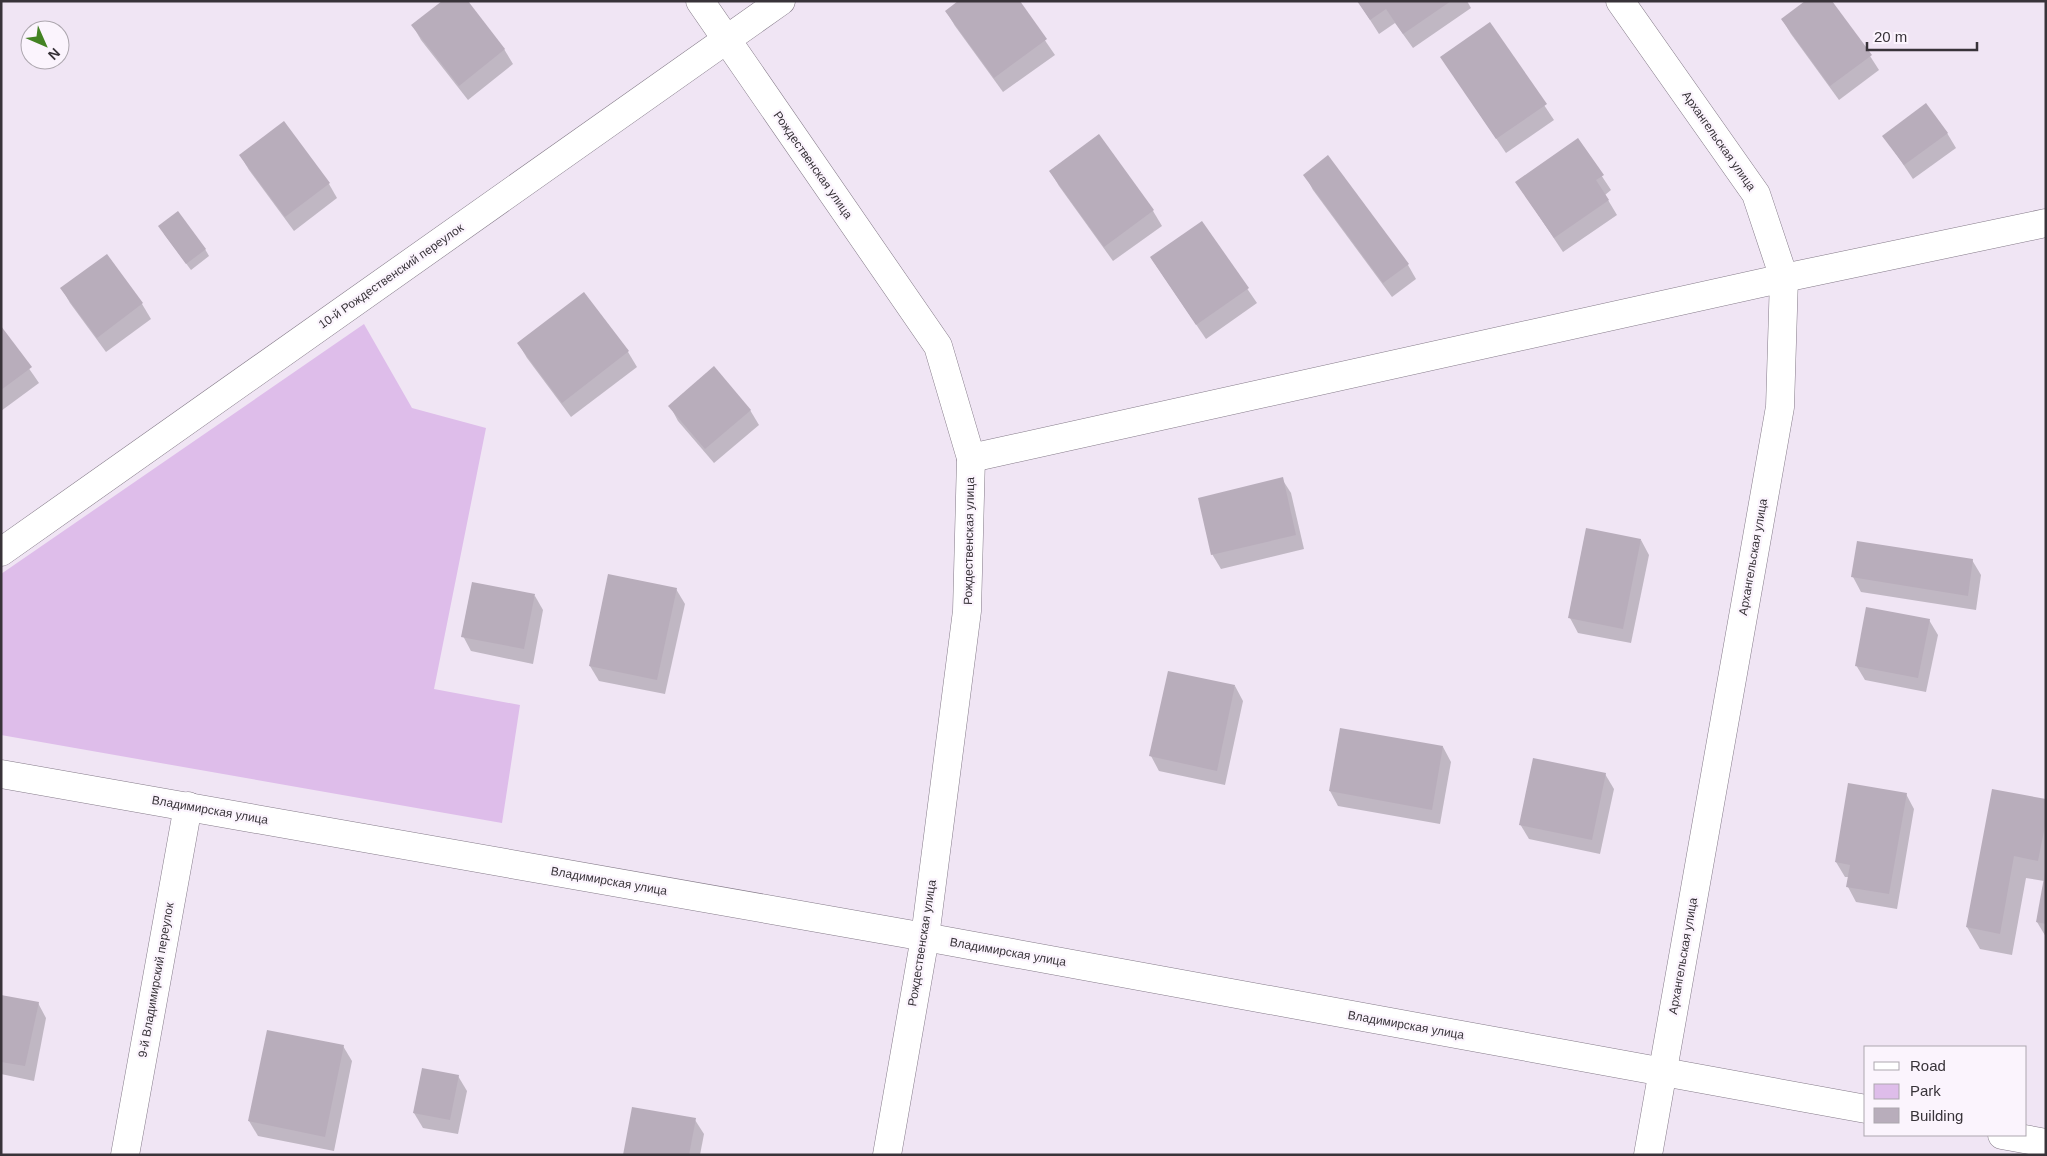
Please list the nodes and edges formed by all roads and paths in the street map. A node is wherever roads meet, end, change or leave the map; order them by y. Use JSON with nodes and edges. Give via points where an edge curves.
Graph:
{"nodes":[{"id":1,"x":700,"y":1,"type":"edge"},
{"id":2,"x":781,"y":1,"type":"edge"},
{"id":3,"x":1620,"y":1,"type":"edge"},
{"id":4,"x":726,"y":39,"type":"junction"},
{"id":5,"x":2046,"y":224,"type":"edge"},
{"id":6,"x":1784,"y":278,"type":"junction"},
{"id":7,"x":971,"y":458,"type":"junction"},
{"id":8,"x":1,"y":552,"type":"edge"},
{"id":9,"x":1,"y":774,"type":"edge"},
{"id":10,"x":188,"y":806,"type":"junction"},
{"id":11,"x":925,"y":937,"type":"junction"},
{"id":12,"x":1663,"y":1072,"type":"junction"},
{"id":13,"x":1864,"y":1109,"type":"edge"},
{"id":14,"x":2008,"y":1136,"type":"edge"},
{"id":15,"x":2046,"y":1143,"type":"edge"},
{"id":16,"x":125,"y":1155,"type":"edge"},
{"id":17,"x":887,"y":1155,"type":"edge"},
{"id":18,"x":1648,"y":1155,"type":"edge"}],
"edges":[{"from":1,"to":4,"type":"street","name":"Рождественская улица"},
{"from":2,"to":4,"type":"street","name":"10-й Рождественский переулок"},
{"from":3,"to":6,"type":"street","name":"Архангельская улица","via":[[1756,194]]},
{"from":4,"to":7,"type":"street","name":"Рождественская улица","via":[[938,346]]},
{"from":4,"to":8,"type":"street","name":"10-й Рождественский переулок"},
{"from":5,"to":6,"type":"street"},
{"from":6,"to":7,"type":"street"},
{"from":6,"to":12,"type":"street","name":"Архангельская улица","via":[[1780,407]]},
{"from":7,"to":11,"type":"street","name":"Рождественская улица","via":[[967,611]]},
{"from":9,"to":10,"type":"street","name":"Владимирская улица"},
{"from":10,"to":11,"type":"street","name":"Владимирская улица"},
{"from":10,"to":16,"type":"street","name":"9-й Владимирский переулок"},
{"from":11,"to":12,"type":"street","name":"Владимирская улица"},
{"from":11,"to":17,"type":"street","name":"Рождественская улица"},
{"from":12,"to":13,"type":"street","name":"Владимирская улица"},
{"from":12,"to":18,"type":"street","name":"Архангельская улица"},
{"from":14,"to":15,"type":"street"}]}
